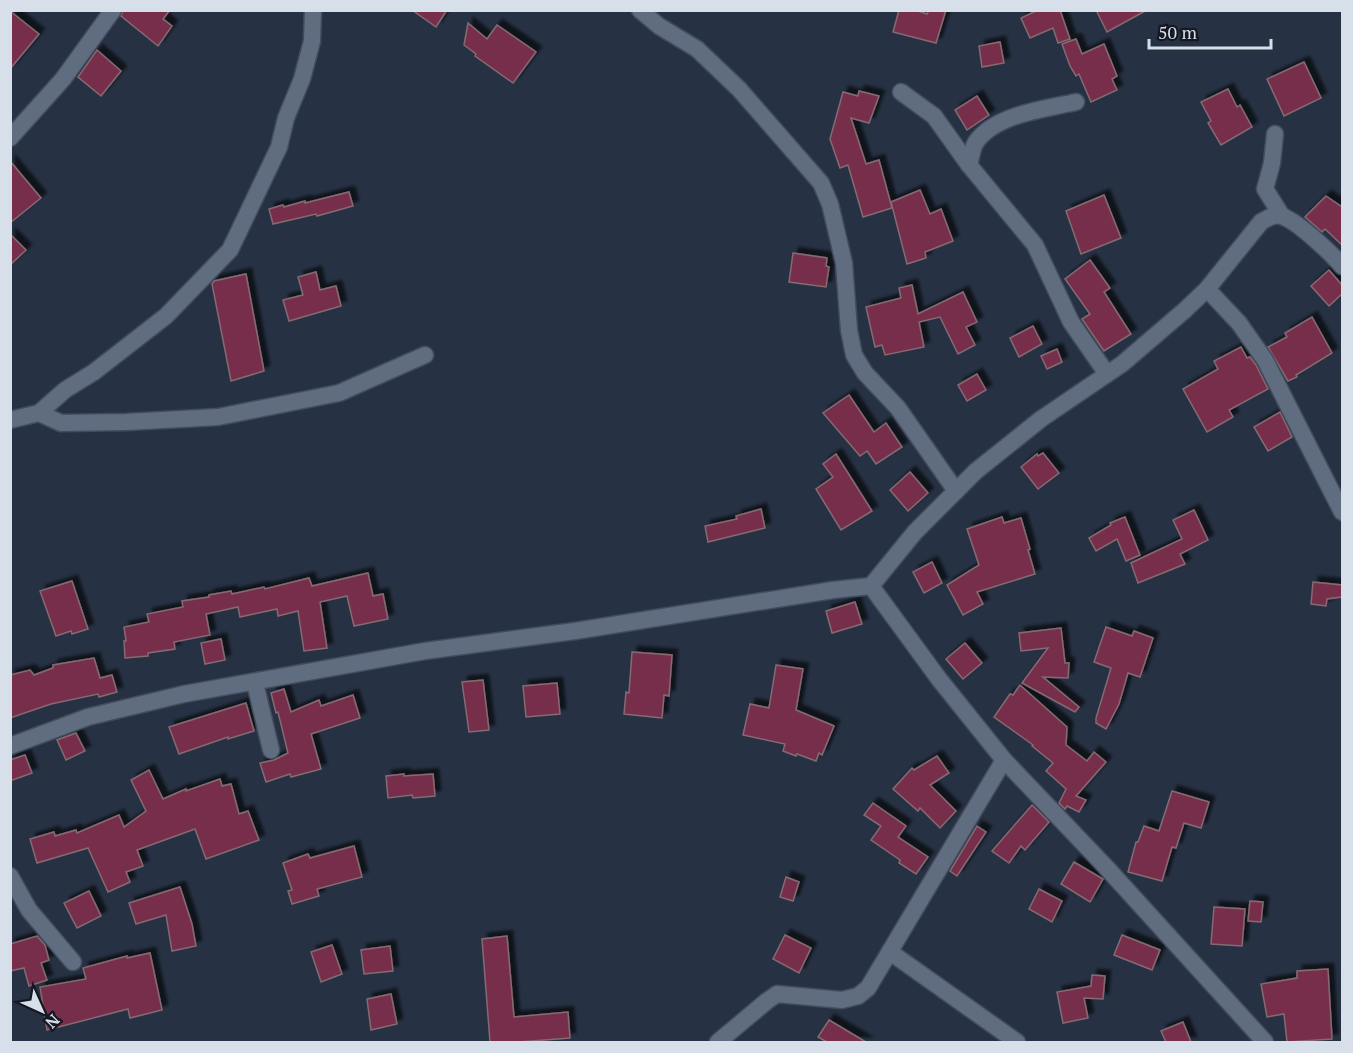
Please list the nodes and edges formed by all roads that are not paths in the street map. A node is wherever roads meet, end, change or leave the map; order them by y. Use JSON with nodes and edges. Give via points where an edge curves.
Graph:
{"nodes":[{"id":1,"x":113,"y":10,"type":"edge"},
{"id":2,"x":313,"y":10,"type":"edge"},
{"id":3,"x":640,"y":10,"type":"edge"},
{"id":4,"x":901,"y":92,"type":"dead end"},
{"id":5,"x":1076,"y":102,"type":"dead end"},
{"id":6,"x":1275,"y":134,"type":"dead end"},
{"id":7,"x":10,"y":138,"type":"edge"},
{"id":8,"x":969,"y":165,"type":"junction"},
{"id":9,"x":1282,"y":216,"type":"junction"},
{"id":10,"x":1342,"y":266,"type":"edge"},
{"id":11,"x":1207,"y":289,"type":"junction"},
{"id":12,"x":425,"y":355,"type":"dead end"},
{"id":13,"x":1107,"y":374,"type":"junction"},
{"id":14,"x":39,"y":413,"type":"junction"},
{"id":15,"x":10,"y":420,"type":"edge"},
{"id":16,"x":956,"y":491,"type":"junction"},
{"id":17,"x":1342,"y":512,"type":"edge"},
{"id":18,"x":871,"y":586,"type":"junction"},
{"id":19,"x":255,"y":683,"type":"junction"},
{"id":20,"x":10,"y":746,"type":"edge"},
{"id":21,"x":272,"y":750,"type":"dead end"},
{"id":22,"x":1004,"y":760,"type":"junction"},
{"id":23,"x":10,"y":876,"type":"edge"},
{"id":24,"x":890,"y":952,"type":"junction"},
{"id":25,"x":73,"y":962,"type":"dead end"},
{"id":26,"x":718,"y":1042,"type":"edge"},
{"id":27,"x":1017,"y":1042,"type":"edge"},
{"id":28,"x":1264,"y":1042,"type":"edge"}],
"edges":[{"from":1,"to":7,"type":"street","via":[[63,79]]},
{"from":2,"to":14,"type":"street","via":[[312,41],[279,147],[230,250],[166,316]]},
{"from":3,"to":16,"type":"street","via":[[714,65],[821,183],[844,263],[854,355],[865,374],[898,408]]},
{"from":4,"to":8,"type":"street","via":[[934,116]]},
{"from":5,"to":8,"type":"street","via":[[998,123],[975,143]]},
{"from":6,"to":9,"type":"street","via":[[1265,189]]},
{"from":8,"to":13,"type":"street","via":[[1035,245],[1071,322]]},
{"from":9,"to":10,"type":"street"},
{"from":9,"to":11,"type":"street","via":[[1262,222]]},
{"from":11,"to":13,"type":"street"},
{"from":11,"to":17,"type":"street","via":[[1239,323],[1264,360]]},
{"from":12,"to":14,"type":"street","via":[[339,393],[218,417],[61,423]]},
{"from":13,"to":16,"type":"street","via":[[1041,419]]},
{"from":14,"to":15,"type":"street"},
{"from":16,"to":18,"type":"street","via":[[915,532]]},
{"from":18,"to":19,"type":"street","via":[[425,651]]},
{"from":18,"to":22,"type":"street"},
{"from":19,"to":20,"type":"street","via":[[184,694],[88,717]]},
{"from":19,"to":21,"type":"street"},
{"from":22,"to":24,"type":"street"},
{"from":22,"to":28,"type":"street"},
{"from":23,"to":25,"type":"street","via":[[29,910]]},
{"from":24,"to":26,"type":"street","via":[[868,988],[858,996],[842,1000],[777,994]]},
{"from":24,"to":27,"type":"street"}]}
